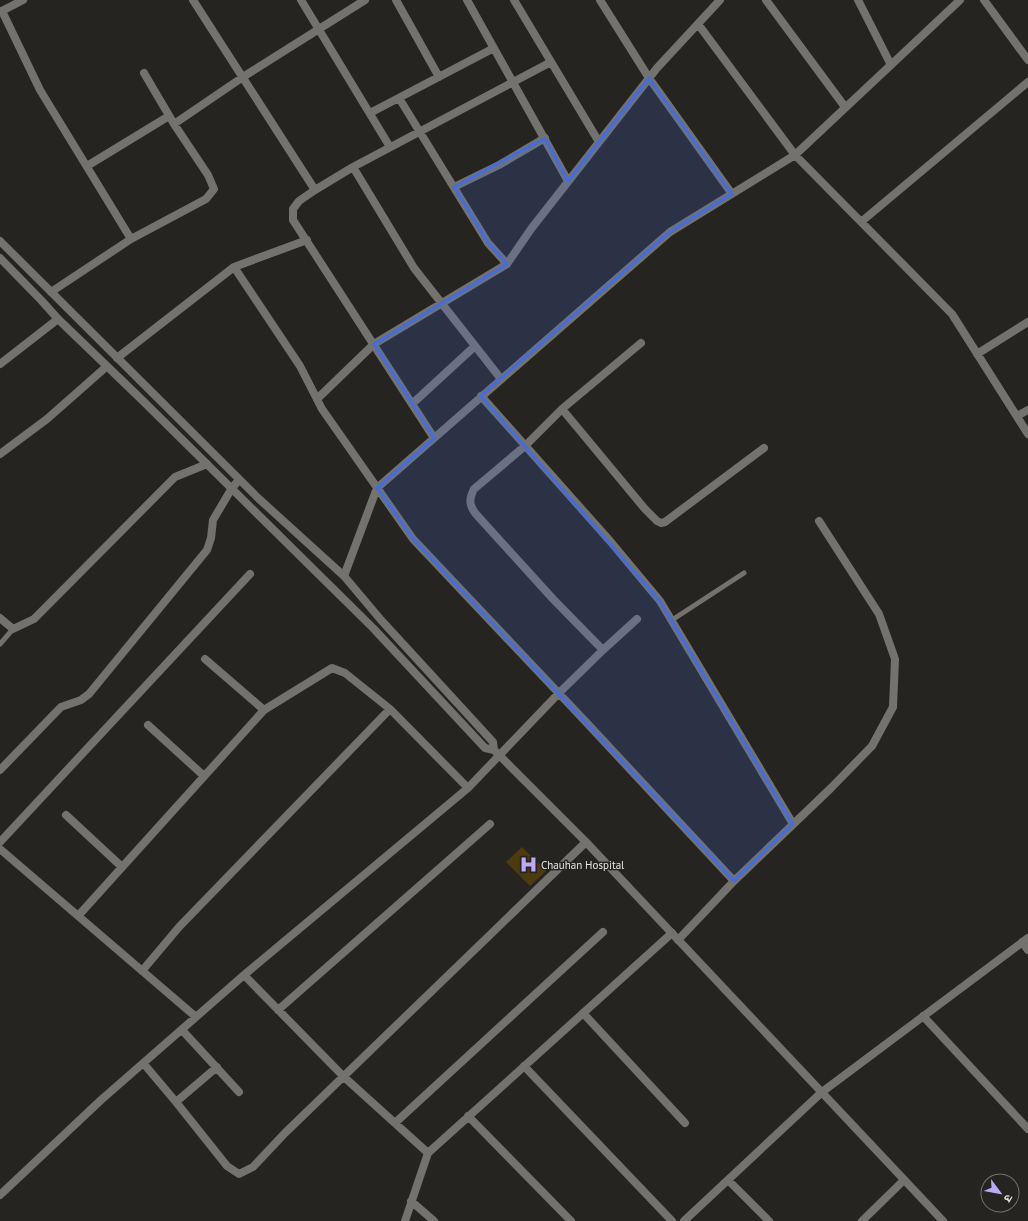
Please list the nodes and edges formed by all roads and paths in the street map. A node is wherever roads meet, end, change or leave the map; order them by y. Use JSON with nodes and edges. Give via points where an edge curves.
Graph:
{"nodes":[{"id":1,"x":23,"y":0,"type":"edge"},
{"id":2,"x":193,"y":0,"type":"edge"},
{"id":3,"x":301,"y":0,"type":"edge"},
{"id":4,"x":365,"y":0,"type":"edge"},
{"id":5,"x":396,"y":0,"type":"edge"},
{"id":6,"x":467,"y":0,"type":"edge"},
{"id":7,"x":514,"y":0,"type":"edge"},
{"id":8,"x":600,"y":0,"type":"edge"},
{"id":9,"x":720,"y":0,"type":"edge"},
{"id":10,"x":766,"y":0,"type":"edge"},
{"id":11,"x":858,"y":0,"type":"edge"},
{"id":12,"x":960,"y":0,"type":"edge"},
{"id":13,"x":984,"y":0,"type":"edge"},
{"id":14,"x":1,"y":11,"type":"edge"},
{"id":15,"x":698,"y":24,"type":"junction"},
{"id":16,"x":320,"y":29,"type":"junction"},
{"id":17,"x":494,"y":48,"type":"junction"},
{"id":18,"x":1028,"y":60,"type":"edge"},
{"id":19,"x":551,"y":62,"type":"junction"},
{"id":20,"x":891,"y":65,"type":"junction"},
{"id":21,"x":144,"y":73,"type":"dead end"},
{"id":22,"x":243,"y":77,"type":"junction"},
{"id":23,"x":439,"y":77,"type":"junction"},
{"id":24,"x":649,"y":78,"type":"junction"},
{"id":25,"x":514,"y":82,"type":"junction"},
{"id":26,"x":1028,"y":82,"type":"edge"},
{"id":27,"x":399,"y":98,"type":"junction"},
{"id":28,"x":845,"y":108,"type":"junction"},
{"id":29,"x":370,"y":113,"type":"junction"},
{"id":30,"x":169,"y":116,"type":"junction"},
{"id":31,"x":174,"y":124,"type":"junction"},
{"id":32,"x":420,"y":131,"type":"junction"},
{"id":33,"x":545,"y":138,"type":"junction"},
{"id":34,"x":599,"y":142,"type":"junction"},
{"id":35,"x":390,"y":147,"type":"junction"},
{"id":36,"x":795,"y":155,"type":"junction"},
{"id":37,"x":87,"y":166,"type":"junction"},
{"id":38,"x":353,"y":167,"type":"junction"},
{"id":39,"x":568,"y":181,"type":"junction"},
{"id":40,"x":454,"y":187,"type":"junction"},
{"id":41,"x":314,"y":190,"type":"junction"},
{"id":42,"x":732,"y":194,"type":"junction"},
{"id":43,"x":861,"y":222,"type":"junction"},
{"id":44,"x":131,"y":239,"type":"junction"},
{"id":45,"x":307,"y":240,"type":"junction"},
{"id":46,"x":1,"y":244,"type":"edge"},
{"id":47,"x":0,"y":258,"type":"edge"},
{"id":48,"x":507,"y":264,"type":"junction"},
{"id":49,"x":234,"y":267,"type":"junction"},
{"id":50,"x":51,"y":292,"type":"junction"},
{"id":51,"x":442,"y":303,"type":"junction"},
{"id":52,"x":58,"y":320,"type":"junction"},
{"id":53,"x":1028,"y":322,"type":"edge"},
{"id":54,"x":640,"y":343,"type":"dead end"},
{"id":55,"x":374,"y":344,"type":"junction"},
{"id":56,"x":475,"y":346,"type":"junction"},
{"id":57,"x":977,"y":354,"type":"junction"},
{"id":58,"x":117,"y":358,"type":"junction"},
{"id":59,"x":0,"y":364,"type":"edge"},
{"id":60,"x":106,"y":367,"type":"junction"},
{"id":61,"x":501,"y":379,"type":"junction"},
{"id":62,"x":481,"y":396,"type":"junction"},
{"id":63,"x":317,"y":399,"type":"junction"},
{"id":64,"x":412,"y":404,"type":"junction"},
{"id":65,"x":562,"y":409,"type":"junction"},
{"id":66,"x":1028,"y":410,"type":"edge"},
{"id":67,"x":1017,"y":416,"type":"junction"},
{"id":68,"x":1028,"y":434,"type":"edge"},
{"id":69,"x":434,"y":438,"type":"junction"},
{"id":70,"x":525,"y":446,"type":"junction"},
{"id":71,"x":764,"y":448,"type":"dead end"},
{"id":72,"x":0,"y":454,"type":"edge"},
{"id":73,"x":207,"y":464,"type":"junction"},
{"id":74,"x":239,"y":480,"type":"junction"},
{"id":75,"x":232,"y":488,"type":"junction"},
{"id":76,"x":377,"y":488,"type":"junction"},
{"id":77,"x":819,"y":521,"type":"dead end"},
{"id":78,"x":744,"y":573,"type":"dead end"},
{"id":79,"x":250,"y":574,"type":"dead end"},
{"id":80,"x":344,"y":576,"type":"junction"},
{"id":81,"x":0,"y":618,"type":"edge"},
{"id":82,"x":637,"y":619,"type":"dead end"},
{"id":83,"x":672,"y":620,"type":"junction"},
{"id":84,"x":13,"y":629,"type":"junction"},
{"id":85,"x":0,"y":644,"type":"edge"},
{"id":86,"x":603,"y":650,"type":"junction"},
{"id":87,"x":206,"y":659,"type":"dead end"},
{"id":88,"x":559,"y":693,"type":"junction"},
{"id":89,"x":390,"y":709,"type":"junction"},
{"id":90,"x":264,"y":710,"type":"junction"},
{"id":91,"x":148,"y":725,"type":"dead end"},
{"id":92,"x":496,"y":753,"type":"junction"},
{"id":93,"x":0,"y":770,"type":"edge"},
{"id":94,"x":204,"y":776,"type":"junction"},
{"id":95,"x":468,"y":788,"type":"junction"},
{"id":96,"x":66,"y":815,"type":"dead end"},
{"id":97,"x":490,"y":824,"type":"dead end"},
{"id":98,"x":794,"y":824,"type":"junction"},
{"id":99,"x":0,"y":842,"type":"edge"},
{"id":100,"x":586,"y":842,"type":"junction"},
{"id":101,"x":0,"y":850,"type":"edge"},
{"id":102,"x":122,"y":867,"type":"junction"},
{"id":103,"x":734,"y":880,"type":"junction"},
{"id":104,"x":78,"y":916,"type":"junction"},
{"id":105,"x":603,"y":932,"type":"dead end"},
{"id":106,"x":672,"y":933,"type":"junction"},
{"id":107,"x":678,"y":940,"type":"junction"},
{"id":108,"x":1025,"y":940,"type":"edge"},
{"id":109,"x":1028,"y":950,"type":"edge"},
{"id":110,"x":142,"y":971,"type":"junction"},
{"id":111,"x":244,"y":975,"type":"junction"},
{"id":112,"x":278,"y":1010,"type":"junction"},
{"id":113,"x":583,"y":1013,"type":"junction"},
{"id":114,"x":923,"y":1016,"type":"junction"},
{"id":115,"x":196,"y":1018,"type":"junction"},
{"id":116,"x":182,"y":1030,"type":"junction"},
{"id":117,"x":144,"y":1064,"type":"junction"},
{"id":118,"x":524,"y":1066,"type":"junction"},
{"id":119,"x":217,"y":1067,"type":"junction"},
{"id":120,"x":344,"y":1077,"type":"junction"},
{"id":121,"x":240,"y":1092,"type":"dead end"},
{"id":122,"x":822,"y":1092,"type":"junction"},
{"id":123,"x":176,"y":1102,"type":"junction"},
{"id":124,"x":468,"y":1116,"type":"junction"},
{"id":125,"x":395,"y":1123,"type":"junction"},
{"id":126,"x":685,"y":1123,"type":"dead end"},
{"id":127,"x":1028,"y":1129,"type":"edge"},
{"id":128,"x":428,"y":1153,"type":"junction"},
{"id":129,"x":728,"y":1180,"type":"junction"},
{"id":130,"x":904,"y":1180,"type":"junction"},
{"id":131,"x":0,"y":1195,"type":"edge"},
{"id":132,"x":411,"y":1201,"type":"junction"},
{"id":133,"x":405,"y":1221,"type":"edge"},
{"id":134,"x":434,"y":1221,"type":"edge"},
{"id":135,"x":571,"y":1221,"type":"edge"},
{"id":136,"x":672,"y":1221,"type":"edge"},
{"id":137,"x":684,"y":1221,"type":"edge"},
{"id":138,"x":769,"y":1221,"type":"edge"},
{"id":139,"x":862,"y":1221,"type":"edge"},
{"id":140,"x":943,"y":1221,"type":"edge"}],
"edges":[{"from":1,"to":14,"type":"street"},
{"from":2,"to":22,"type":"street"},
{"from":3,"to":16,"type":"street"},
{"from":4,"to":16,"type":"street"},
{"from":5,"to":23,"type":"street"},
{"from":6,"to":17,"type":"street"},
{"from":7,"to":19,"type":"street"},
{"from":8,"to":24,"type":"street"},
{"from":9,"to":15,"type":"street"},
{"from":10,"to":28,"type":"street"},
{"from":11,"to":20,"type":"street"},
{"from":12,"to":20,"type":"street"},
{"from":13,"to":18,"type":"street"},
{"from":14,"to":37,"type":"street","via":[[40,90]]},
{"from":15,"to":24,"type":"street"},
{"from":15,"to":36,"type":"street"},
{"from":16,"to":22,"type":"street"},
{"from":16,"to":29,"type":"street"},
{"from":17,"to":23,"type":"street"},
{"from":17,"to":25,"type":"street"},
{"from":19,"to":25,"type":"street"},
{"from":19,"to":34,"type":"street"},
{"from":20,"to":28,"type":"street"},
{"from":21,"to":30,"type":"street"},
{"from":22,"to":31,"type":"street"},
{"from":22,"to":41,"type":"street"},
{"from":23,"to":27,"type":"street"},
{"from":24,"to":34,"type":"street"},
{"from":24,"to":42,"type":"street"},
{"from":25,"to":32,"type":"street"},
{"from":25,"to":33,"type":"street"},
{"from":26,"to":43,"type":"street"},
{"from":27,"to":29,"type":"street"},
{"from":27,"to":32,"type":"street"},
{"from":28,"to":36,"type":"street"},
{"from":29,"to":35,"type":"street"},
{"from":30,"to":31,"type":"street"},
{"from":30,"to":37,"type":"street"},
{"from":31,"to":44,"type":"street","via":[[208,175],[214,189],[206,199]]},
{"from":32,"to":35,"type":"street"},
{"from":32,"to":40,"type":"street"},
{"from":33,"to":39,"type":"street"},
{"from":33,"to":40,"type":"street"},
{"from":34,"to":39,"type":"street"},
{"from":35,"to":38,"type":"street"},
{"from":36,"to":42,"type":"street"},
{"from":36,"to":43,"type":"street"},
{"from":37,"to":44,"type":"street"},
{"from":38,"to":41,"type":"street"},
{"from":38,"to":51,"type":"street","via":[[414,268]]},
{"from":39,"to":48,"type":"street"},
{"from":40,"to":48,"type":"street","via":[[488,243]]},
{"from":41,"to":45,"type":"street","via":[[293,209],[293,220]]},
{"from":42,"to":61,"type":"street","via":[[670,232]]},
{"from":43,"to":57,"type":"street","via":[[952,314]]},
{"from":44,"to":50,"type":"street"},
{"from":45,"to":49,"type":"street"},
{"from":45,"to":55,"type":"street"},
{"from":46,"to":50,"type":"street"},
{"from":47,"to":52,"type":"street"},
{"from":48,"to":51,"type":"street"},
{"from":49,"to":58,"type":"street"},
{"from":49,"to":63,"type":"street","via":[[300,366]]},
{"from":50,"to":58,"type":"street"},
{"from":51,"to":55,"type":"street"},
{"from":51,"to":56,"type":"street"},
{"from":52,"to":59,"type":"street"},
{"from":52,"to":60,"type":"street"},
{"from":53,"to":57,"type":"street"},
{"from":54,"to":65,"type":"street"},
{"from":55,"to":63,"type":"street"},
{"from":55,"to":64,"type":"street"},
{"from":56,"to":61,"type":"street"},
{"from":56,"to":64,"type":"street"},
{"from":57,"to":67,"type":"street"},
{"from":58,"to":74,"type":"street"},
{"from":60,"to":72,"type":"street","via":[[47,419]]},
{"from":60,"to":73,"type":"street"},
{"from":61,"to":62,"type":"street"},
{"from":62,"to":69,"type":"street"},
{"from":62,"to":70,"type":"street"},
{"from":63,"to":76,"type":"street"},
{"from":64,"to":69,"type":"street"},
{"from":65,"to":70,"type":"street"},
{"from":65,"to":71,"type":"street","via":[[645,509],[661,523]]},
{"from":66,"to":67,"type":"street"},
{"from":67,"to":68,"type":"street"},
{"from":69,"to":76,"type":"street"},
{"from":70,"to":83,"type":"street","via":[[610,541],[660,601]]},
{"from":70,"to":86,"type":"street","via":[[474,489],[470,505],[548,593]]},
{"from":73,"to":75,"type":"street"},
{"from":73,"to":84,"type":"street","via":[[175,477],[34,619]]},
{"from":74,"to":75,"type":"street"},
{"from":74,"to":80,"type":"street"},
{"from":75,"to":92,"type":"street","via":[[373,628],[485,748]]},
{"from":75,"to":93,"type":"street","via":[[213,520],[207,550],[89,694],[81,700],[61,707]]},
{"from":76,"to":80,"type":"street"},
{"from":76,"to":88,"type":"street","via":[[413,539]]},
{"from":77,"to":98,"type":"street","via":[[878,614],[895,658],[894,707],[872,746]]},
{"from":78,"to":83,"type":"lane"},
{"from":79,"to":99,"type":"street"},
{"from":80,"to":92,"type":"street","via":[[493,742]]},
{"from":81,"to":84,"type":"street"},
{"from":82,"to":86,"type":"street"},
{"from":83,"to":98,"type":"street"},
{"from":84,"to":85,"type":"lane"},
{"from":86,"to":88,"type":"street"},
{"from":87,"to":90,"type":"street"},
{"from":88,"to":92,"type":"street"},
{"from":88,"to":103,"type":"street"},
{"from":89,"to":90,"type":"street","via":[[345,673],[332,668]]},
{"from":89,"to":95,"type":"street"},
{"from":89,"to":110,"type":"street","via":[[178,927]]},
{"from":90,"to":94,"type":"street"},
{"from":91,"to":94,"type":"street"},
{"from":92,"to":95,"type":"street"},
{"from":92,"to":100,"type":"street"},
{"from":94,"to":102,"type":"street"},
{"from":95,"to":111,"type":"street"},
{"from":96,"to":102,"type":"street"},
{"from":97,"to":112,"type":"street"},
{"from":98,"to":103,"type":"street"},
{"from":100,"to":106,"type":"street"},
{"from":100,"to":120,"type":"street"},
{"from":101,"to":104,"type":"street"},
{"from":102,"to":104,"type":"street"},
{"from":103,"to":107,"type":"street"},
{"from":104,"to":110,"type":"street"},
{"from":105,"to":125,"type":"street"},
{"from":106,"to":107,"type":"street"},
{"from":106,"to":113,"type":"street"},
{"from":107,"to":122,"type":"street"},
{"from":108,"to":109,"type":"street"},
{"from":108,"to":114,"type":"street"},
{"from":110,"to":115,"type":"street"},
{"from":111,"to":112,"type":"street"},
{"from":111,"to":115,"type":"street"},
{"from":112,"to":120,"type":"street"},
{"from":113,"to":118,"type":"street"},
{"from":113,"to":126,"type":"street"},
{"from":114,"to":122,"type":"street"},
{"from":114,"to":127,"type":"street"},
{"from":115,"to":116,"type":"street"},
{"from":116,"to":117,"type":"street"},
{"from":116,"to":119,"type":"street"},
{"from":117,"to":123,"type":"street"},
{"from":117,"to":131,"type":"street"},
{"from":118,"to":124,"type":"street"},
{"from":118,"to":136,"type":"street"},
{"from":119,"to":121,"type":"street"},
{"from":119,"to":123,"type":"street"},
{"from":120,"to":123,"type":"street","via":[[253,1167],[239,1174],[228,1166]]},
{"from":120,"to":125,"type":"street"},
{"from":122,"to":129,"type":"street"},
{"from":122,"to":130,"type":"street"},
{"from":124,"to":128,"type":"street"},
{"from":124,"to":135,"type":"street"},
{"from":125,"to":128,"type":"street"},
{"from":128,"to":132,"type":"street"},
{"from":129,"to":137,"type":"street"},
{"from":129,"to":138,"type":"street"},
{"from":130,"to":139,"type":"street"},
{"from":130,"to":140,"type":"street"},
{"from":132,"to":133,"type":"street"},
{"from":132,"to":134,"type":"street"}]}
